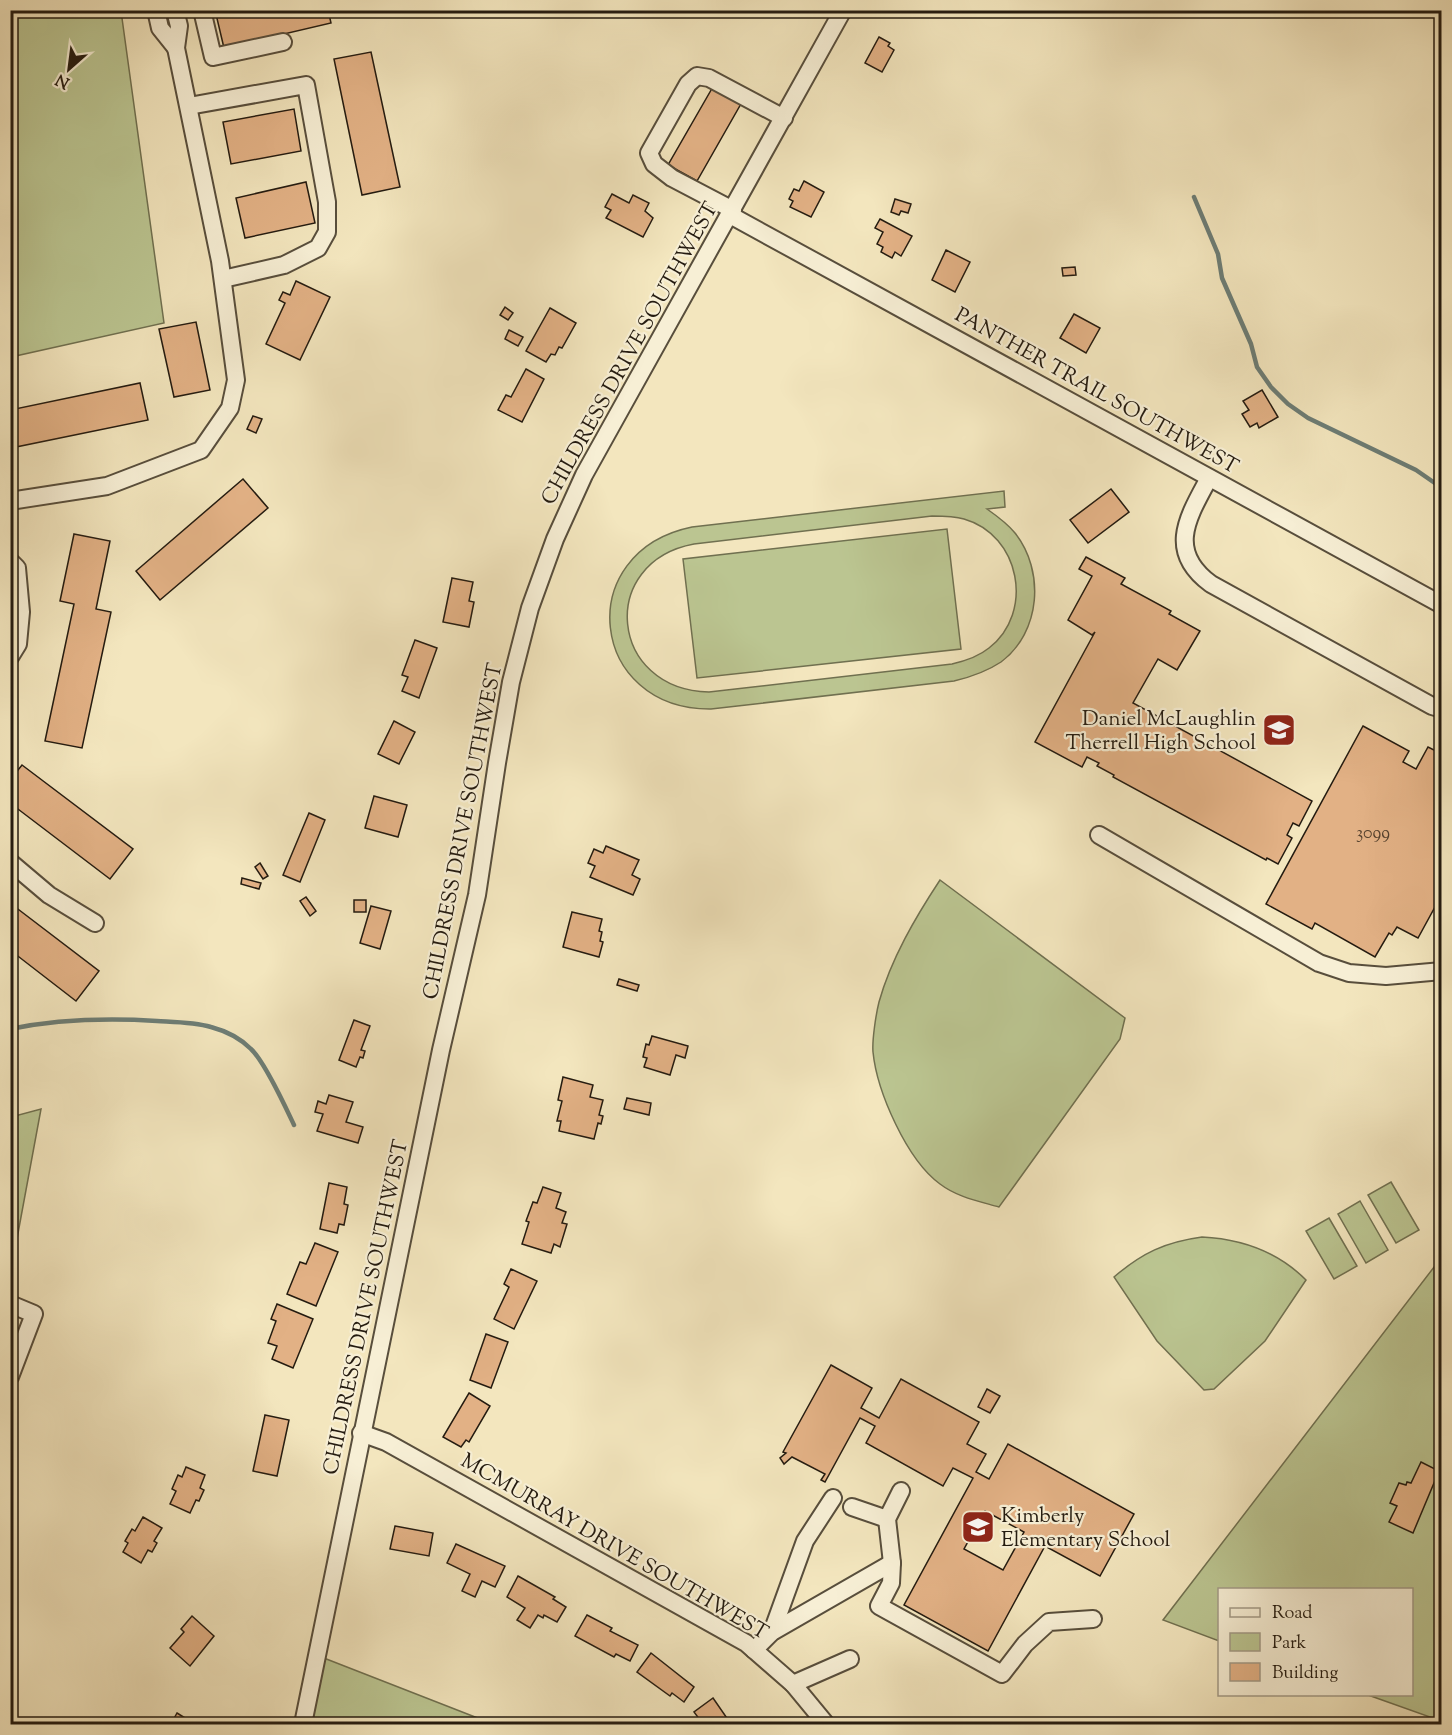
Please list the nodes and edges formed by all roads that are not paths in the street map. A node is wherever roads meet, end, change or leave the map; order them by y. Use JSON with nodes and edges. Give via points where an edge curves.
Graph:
{"nodes":[{"id":1,"x":156,"y":10,"type":"edge"},
{"id":2,"x":175,"y":10,"type":"edge"},
{"id":3,"x":202,"y":10,"type":"edge"},
{"id":4,"x":843,"y":10,"type":"edge"},
{"id":5,"x":283,"y":42,"type":"dead end"},
{"id":6,"x":176,"y":48,"type":"junction"},
{"id":7,"x":189,"y":106,"type":"junction"},
{"id":8,"x":784,"y":118,"type":"junction"},
{"id":9,"x":731,"y":213,"type":"junction"},
{"id":10,"x":223,"y":279,"type":"junction"},
{"id":11,"x":1209,"y":478,"type":"junction"},
{"id":12,"x":10,"y":501,"type":"edge"},
{"id":13,"x":10,"y":561,"type":"edge"},
{"id":14,"x":1442,"y":605,"type":"edge"},
{"id":15,"x":10,"y":657,"type":"edge"},
{"id":16,"x":1442,"y":709,"type":"edge"},
{"id":17,"x":1099,"y":835,"type":"dead end"},
{"id":18,"x":10,"y":862,"type":"edge"},
{"id":19,"x":95,"y":923,"type":"dead end"},
{"id":20,"x":1442,"y":971,"type":"edge"},
{"id":21,"x":10,"y":1304,"type":"edge"},
{"id":22,"x":14,"y":1358,"type":"edge"},
{"id":23,"x":10,"y":1377,"type":"edge"},
{"id":24,"x":361,"y":1433,"type":"junction"},
{"id":25,"x":901,"y":1491,"type":"dead end"},
{"id":26,"x":833,"y":1498,"type":"dead end"},
{"id":27,"x":852,"y":1507,"type":"dead end"},
{"id":28,"x":887,"y":1519,"type":"junction"},
{"id":29,"x":892,"y":1563,"type":"junction"},
{"id":30,"x":1093,"y":1618,"type":"dead end"},
{"id":31,"x":772,"y":1632,"type":"junction"},
{"id":32,"x":754,"y":1650,"type":"junction"},
{"id":33,"x":850,"y":1659,"type":"dead end"},
{"id":34,"x":793,"y":1684,"type":"junction"},
{"id":35,"x":303,"y":1725,"type":"edge"},
{"id":36,"x":826,"y":1725,"type":"edge"}],
"edges":[{"from":1,"to":6,"type":"street","via":[[160,28]]},
{"from":2,"to":6,"type":"street"},
{"from":3,"to":5,"type":"street","via":[[213,57]]},
{"from":4,"to":8,"type":"street","name":"CHILDRESS DRIVE SOUTHWEST"},
{"from":6,"to":7,"type":"street"},
{"from":7,"to":10,"type":"street"},
{"from":7,"to":10,"type":"street","via":[[306,85],[327,202],[327,232],[318,248],[284,265]]},
{"from":8,"to":9,"type":"street","name":"CHILDRESS DRIVE SOUTHWEST"},
{"from":8,"to":9,"type":"street","name":"PANTHER TRAIL SOUTHWEST","via":[[709,78],[698,76],[688,84],[649,153],[654,164],[672,178]]},
{"from":9,"to":11,"type":"street","name":"PANTHER TRAIL SOUTHWEST"},
{"from":9,"to":24,"type":"street","name":"CHILDRESS DRIVE SOUTHWEST","via":[[584,475],[530,608],[511,682],[477,895]]},
{"from":10,"to":12,"type":"street","via":[[237,380],[230,408],[201,450],[107,486]]},
{"from":11,"to":14,"type":"street","name":"PANTHER TRAIL SOUTHWEST"},
{"from":11,"to":16,"type":"street","via":[[1184,531],[1184,548],[1201,577]]},
{"from":13,"to":15,"type":"street","via":[[17,568],[21,612],[18,644]]},
{"from":17,"to":20,"type":"street","via":[[1319,963],[1349,974],[1386,976]]},
{"from":18,"to":19,"type":"street","via":[[49,895]]},
{"from":21,"to":22,"type":"street","via":[[34,1314]]},
{"from":22,"to":23,"type":"street"},
{"from":24,"to":32,"type":"street","name":"MCMURRAY DRIVE SOUTHWEST","via":[[386,1442]]},
{"from":24,"to":35,"type":"street","name":"CHILDRESS DRIVE SOUTHWEST"},
{"from":25,"to":28,"type":"street"},
{"from":26,"to":31,"type":"street","via":[[805,1541]]},
{"from":27,"to":28,"type":"street"},
{"from":28,"to":29,"type":"street"},
{"from":29,"to":30,"type":"street","via":[[891,1583],[879,1606],[1002,1674],[1025,1644],[1049,1622]]},
{"from":29,"to":31,"type":"street"},
{"from":31,"to":32,"type":"street"},
{"from":32,"to":34,"type":"street","name":"MCMURRAY DRIVE SOUTHWEST"},
{"from":33,"to":34,"type":"street"},
{"from":34,"to":36,"type":"street","name":"MCMURRAY DRIVE SOUTHWEST"}]}
